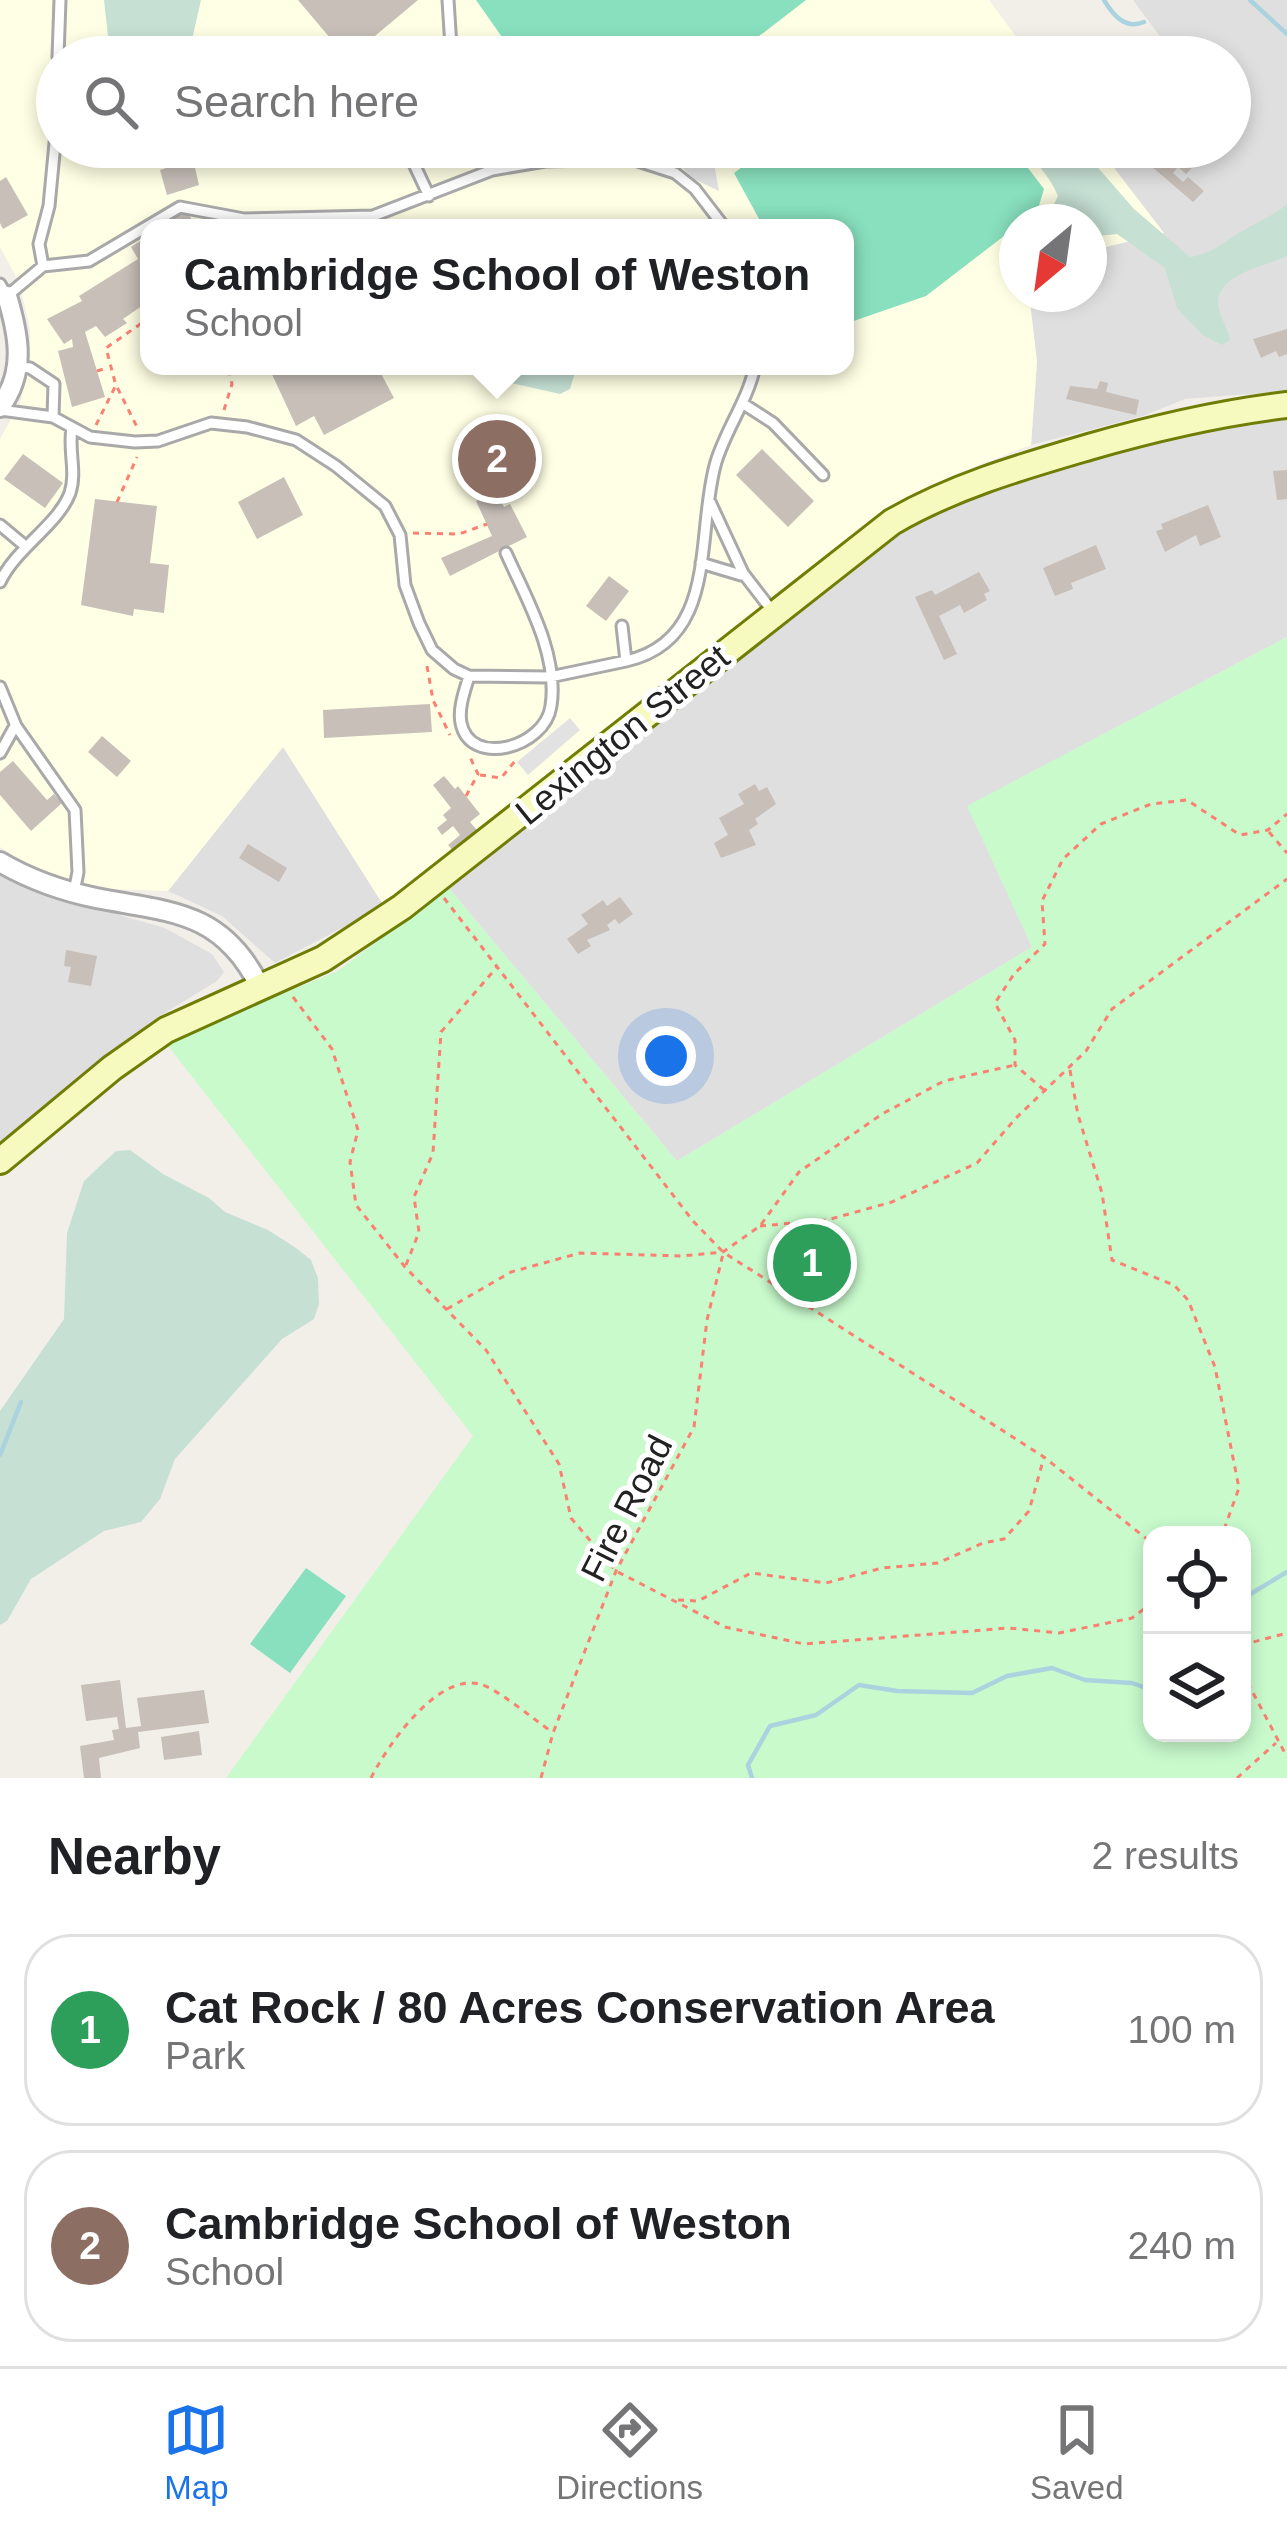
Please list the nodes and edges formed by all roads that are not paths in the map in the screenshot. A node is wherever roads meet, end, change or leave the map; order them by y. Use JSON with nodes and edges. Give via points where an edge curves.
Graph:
{"nodes":[{"id":1,"x":60,"y":0,"type":"edge"},
{"id":2,"x":448,"y":0,"type":"edge"},
{"id":3,"x":59,"y":36,"type":"edge"},
{"id":4,"x":450,"y":36,"type":"edge"},
{"id":5,"x":53,"y":168,"type":"edge"},
{"id":6,"x":416,"y":168,"type":"edge"},
{"id":7,"x":504,"y":168,"type":"edge"},
{"id":8,"x":660,"y":168,"type":"edge"},
{"id":9,"x":429,"y":196,"type":"junction"},
{"id":10,"x":160,"y":219,"type":"edge"},
{"id":11,"x":244,"y":219,"type":"edge"},
{"id":12,"x":244,"y":219,"type":"edge"},
{"id":13,"x":319,"y":219,"type":"edge"},
{"id":14,"x":319,"y":219,"type":"edge"},
{"id":15,"x":718,"y":219,"type":"edge"},
{"id":16,"x":140,"y":231,"type":"edge"},
{"id":17,"x":43,"y":266,"type":"junction"},
{"id":18,"x":3,"y":290,"type":"edge"},
{"id":19,"x":20,"y":367,"type":"junction"},
{"id":20,"x":752,"y":375,"type":"edge"},
{"id":21,"x":742,"y":403,"type":"junction"},
{"id":22,"x":1287,"y":404,"type":"edge"},
{"id":23,"x":0,"y":408,"type":"edge"},
{"id":24,"x":52,"y":417,"type":"junction"},
{"id":25,"x":72,"y":428,"type":"junction"},
{"id":26,"x":823,"y":476,"type":"dead end"},
{"id":27,"x":709,"y":497,"type":"junction"},
{"id":28,"x":0,"y":524,"type":"edge"},
{"id":29,"x":24,"y":545,"type":"junction"},
{"id":30,"x":506,"y":553,"type":"dead end"},
{"id":31,"x":701,"y":563,"type":"junction"},
{"id":32,"x":0,"y":582,"type":"edge"},
{"id":33,"x":749,"y":582,"type":"junction"},
{"id":34,"x":772,"y":612,"type":"junction"},
{"id":35,"x":622,"y":626,"type":"dead end"},
{"id":36,"x":626,"y":661,"type":"junction"},
{"id":37,"x":469,"y":676,"type":"junction"},
{"id":38,"x":550,"y":677,"type":"junction"},
{"id":39,"x":0,"y":687,"type":"edge"},
{"id":40,"x":16,"y":726,"type":"junction"},
{"id":41,"x":0,"y":752,"type":"edge"},
{"id":42,"x":0,"y":862,"type":"edge"},
{"id":43,"x":74,"y":893,"type":"junction"},
{"id":44,"x":268,"y":981,"type":"junction"},
{"id":45,"x":0,"y":1161,"type":"edge"}],
"edges":[{"from":1,"to":3,"type":"lane"},
{"from":2,"to":4,"type":"lane"},
{"from":5,"to":17,"type":"lane","via":[[39,244]]},
{"from":6,"to":9,"type":"lane"},
{"from":7,"to":9,"type":"lane"},
{"from":8,"to":15,"type":"lane","via":[[695,188]]},
{"from":9,"to":13,"type":"lane","via":[[373,216]]},
{"from":10,"to":12,"type":"lane","via":[[180,207]]},
{"from":11,"to":14,"type":"lane"},
{"from":16,"to":17,"type":"lane","via":[[89,261]]},
{"from":17,"to":18,"type":"lane"},
{"from":18,"to":19,"type":"street"},
{"from":19,"to":23,"type":"street"},
{"from":19,"to":24,"type":"lane","via":[[54,384]]},
{"from":20,"to":21,"type":"lane"},
{"from":21,"to":26,"type":"lane"},
{"from":21,"to":27,"type":"lane"},
{"from":22,"to":34,"type":"street","name":"Lexington Street","via":[[1174,423],[993,475],[892,522]]},
{"from":23,"to":24,"type":"lane"},
{"from":24,"to":25,"type":"lane"},
{"from":25,"to":29,"type":"lane","via":[[68,500]]},
{"from":25,"to":37,"type":"lane","via":[[144,440],[220,424],[296,440],[386,506],[419,623],[442,660]]},
{"from":27,"to":31,"type":"lane"},
{"from":27,"to":33,"type":"lane"},
{"from":28,"to":29,"type":"lane"},
{"from":29,"to":32,"type":"lane"},
{"from":30,"to":38,"type":"lane","via":[[544,640]]},
{"from":31,"to":33,"type":"lane"},
{"from":31,"to":36,"type":"lane","via":[[676,633],[649,656]]},
{"from":33,"to":34,"type":"lane"},
{"from":34,"to":44,"type":"street","name":"Lexington Street","via":[[434,884],[334,952]]},
{"from":35,"to":36,"type":"lane"},
{"from":36,"to":38,"type":"lane"},
{"from":37,"to":38,"type":"lane"},
{"from":37,"to":38,"type":"lane","via":[[462,730],[490,748],[513,748],[548,718]]},
{"from":39,"to":40,"type":"lane"},
{"from":40,"to":41,"type":"lane"},
{"from":40,"to":43,"type":"lane","via":[[75,809]]},
{"from":42,"to":43,"type":"street"},
{"from":43,"to":44,"type":"street","via":[[195,917]]},
{"from":44,"to":45,"type":"street","name":"Lexington Street","via":[[140,1047]]}]}
